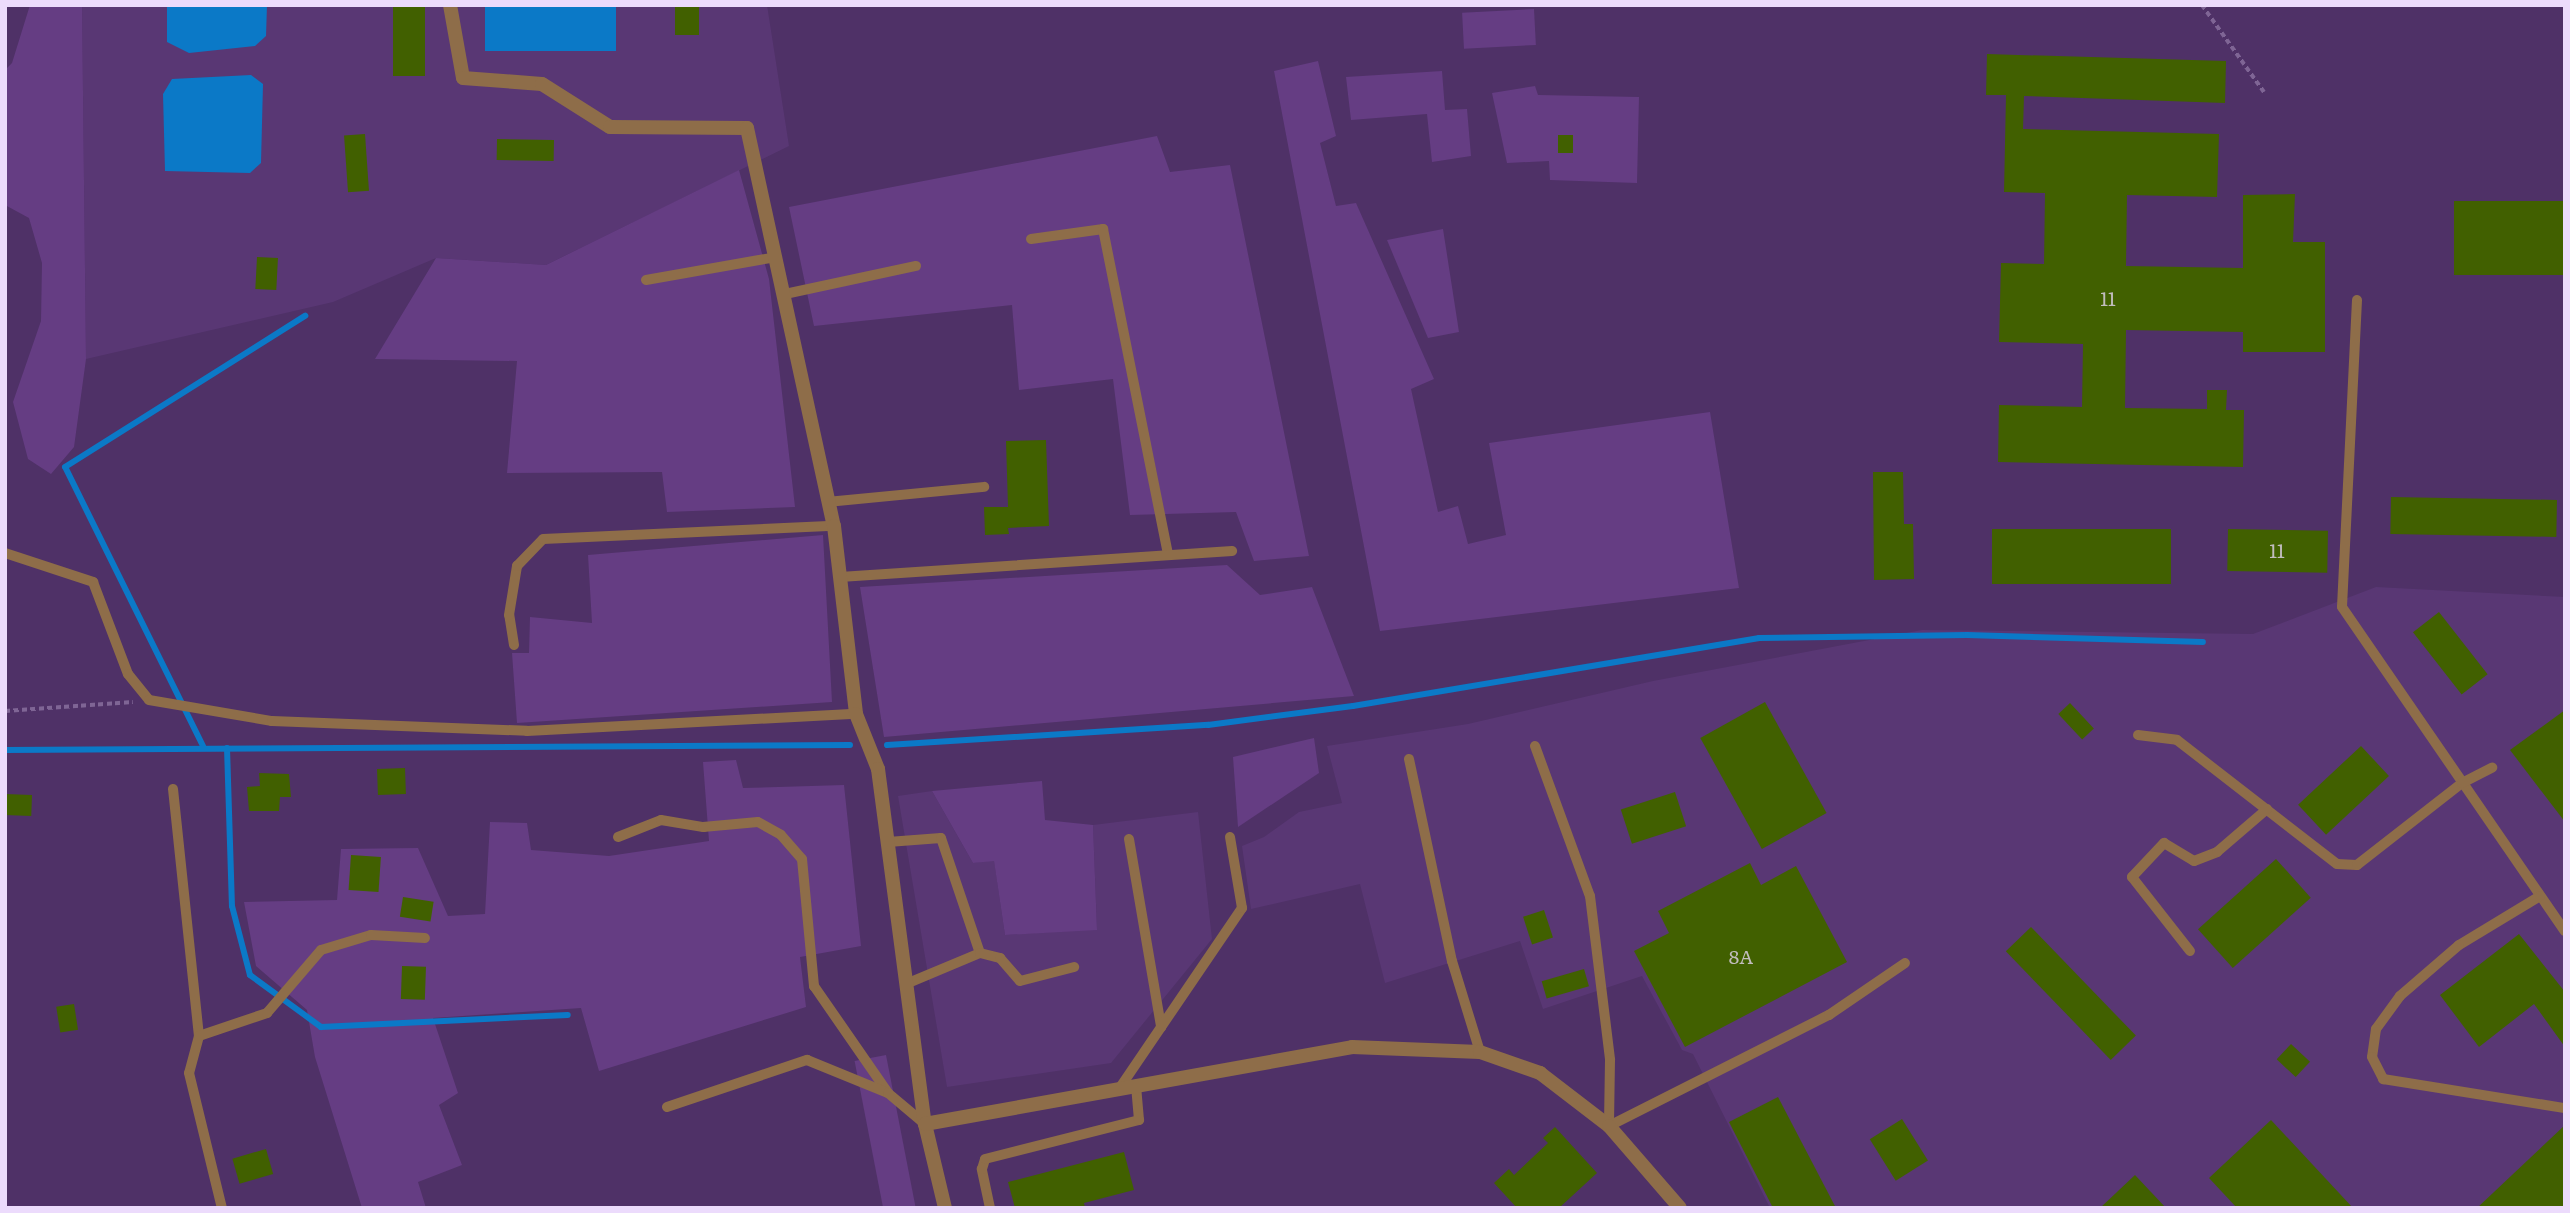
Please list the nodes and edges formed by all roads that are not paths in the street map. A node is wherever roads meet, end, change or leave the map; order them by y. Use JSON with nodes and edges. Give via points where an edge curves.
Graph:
{"nodes":[{"id":1,"x":450,"y":5,"type":"edge"},
{"id":2,"x":1031,"y":239,"type":"dead end"},
{"id":3,"x":776,"y":257,"type":"junction"},
{"id":4,"x":916,"y":266,"type":"dead end"},
{"id":5,"x":646,"y":280,"type":"dead end"},
{"id":6,"x":785,"y":294,"type":"junction"},
{"id":7,"x":2357,"y":300,"type":"dead end"},
{"id":8,"x":984,"y":487,"type":"dead end"},
{"id":9,"x":827,"y":502,"type":"junction"},
{"id":10,"x":834,"y":526,"type":"junction"},
{"id":11,"x":1232,"y":551,"type":"dead end"},
{"id":12,"x":5,"y":554,"type":"edge"},
{"id":13,"x":1168,"y":555,"type":"junction"},
{"id":14,"x":840,"y":577,"type":"junction"},
{"id":15,"x":514,"y":645,"type":"dead end"},
{"id":16,"x":856,"y":714,"type":"junction"},
{"id":17,"x":2138,"y":735,"type":"dead end"},
{"id":18,"x":1535,"y":746,"type":"dead end"},
{"id":19,"x":1409,"y":759,"type":"dead end"},
{"id":20,"x":2492,"y":768,"type":"dead end"},
{"id":21,"x":2462,"y":783,"type":"junction"},
{"id":22,"x":173,"y":789,"type":"dead end"},
{"id":23,"x":2267,"y":809,"type":"junction"},
{"id":24,"x":618,"y":837,"type":"dead end"},
{"id":25,"x":1230,"y":837,"type":"dead end"},
{"id":26,"x":1129,"y":839,"type":"dead end"},
{"id":27,"x":888,"y":842,"type":"junction"},
{"id":28,"x":2540,"y":896,"type":"junction"},
{"id":29,"x":2565,"y":931,"type":"edge"},
{"id":30,"x":425,"y":938,"type":"dead end"},
{"id":31,"x":2190,"y":951,"type":"dead end"},
{"id":32,"x":980,"y":953,"type":"junction"},
{"id":33,"x":1905,"y":963,"type":"dead end"},
{"id":34,"x":1074,"y":967,"type":"dead end"},
{"id":35,"x":906,"y":984,"type":"junction"},
{"id":36,"x":1161,"y":1027,"type":"junction"},
{"id":37,"x":198,"y":1036,"type":"junction"},
{"id":38,"x":1480,"y":1052,"type":"junction"},
{"id":39,"x":1136,"y":1086,"type":"junction"},
{"id":40,"x":1119,"y":1089,"type":"junction"},
{"id":41,"x":888,"y":1093,"type":"junction"},
{"id":42,"x":667,"y":1107,"type":"dead end"},
{"id":43,"x":2565,"y":1108,"type":"edge"},
{"id":44,"x":925,"y":1124,"type":"junction"},
{"id":45,"x":1609,"y":1126,"type":"junction"},
{"id":46,"x":222,"y":1208,"type":"edge"},
{"id":47,"x":945,"y":1208,"type":"edge"},
{"id":48,"x":990,"y":1208,"type":"edge"},
{"id":49,"x":1680,"y":1208,"type":"edge"}],
"edges":[{"from":1,"to":3,"type":"street","via":[[463,78],[542,84],[610,127],[747,128]]},
{"from":2,"to":13,"type":"lane","via":[[1103,229]]},
{"from":3,"to":5,"type":"lane"},
{"from":3,"to":6,"type":"street"},
{"from":4,"to":6,"type":"lane"},
{"from":6,"to":9,"type":"street"},
{"from":7,"to":21,"type":"lane","via":[[2342,607]]},
{"from":8,"to":9,"type":"lane"},
{"from":9,"to":10,"type":"street"},
{"from":10,"to":14,"type":"street"},
{"from":10,"to":15,"type":"lane","via":[[543,539],[517,566],[509,615]]},
{"from":11,"to":13,"type":"lane"},
{"from":12,"to":16,"type":"lane","via":[[93,582],[128,674],[149,701],[272,721],[527,731]]},
{"from":13,"to":14,"type":"lane"},
{"from":14,"to":16,"type":"street"},
{"from":16,"to":27,"type":"street","via":[[878,769]]},
{"from":17,"to":23,"type":"lane","via":[[2177,740]]},
{"from":18,"to":45,"type":"lane","via":[[1590,896],[1610,1060]]},
{"from":19,"to":38,"type":"lane","via":[[1452,961]]},
{"from":20,"to":21,"type":"lane"},
{"from":21,"to":23,"type":"lane","via":[[2357,865],[2337,864]]},
{"from":21,"to":28,"type":"lane"},
{"from":22,"to":37,"type":"lane"},
{"from":23,"to":31,"type":"lane","via":[[2217,852],[2194,861],[2164,843],[2132,877]]},
{"from":24,"to":41,"type":"lane","via":[[661,820],[703,827],[758,822],[781,835],[802,859],[814,986]]},
{"from":25,"to":36,"type":"lane","via":[[1242,908]]},
{"from":26,"to":36,"type":"lane"},
{"from":27,"to":32,"type":"lane","via":[[941,838]]},
{"from":27,"to":35,"type":"street"},
{"from":28,"to":29,"type":"lane"},
{"from":28,"to":43,"type":"lane","via":[[2459,945],[2400,996],[2376,1029],[2372,1057],[2383,1079]]},
{"from":30,"to":37,"type":"lane","via":[[371,935],[321,950],[267,1013]]},
{"from":32,"to":34,"type":"lane","via":[[1000,958],[1020,981]]},
{"from":32,"to":35,"type":"lane"},
{"from":33,"to":45,"type":"lane","via":[[1829,1015]]},
{"from":35,"to":44,"type":"street"},
{"from":36,"to":40,"type":"lane"},
{"from":37,"to":46,"type":"lane","via":[[189,1073]]},
{"from":38,"to":39,"type":"street","via":[[1352,1047]]},
{"from":38,"to":45,"type":"street","via":[[1540,1073]]},
{"from":39,"to":40,"type":"street"},
{"from":39,"to":48,"type":"lane","via":[[1139,1120],[985,1159],[982,1169]]},
{"from":40,"to":44,"type":"street"},
{"from":41,"to":42,"type":"lane","via":[[807,1060]]},
{"from":41,"to":44,"type":"lane"},
{"from":44,"to":47,"type":"street"},
{"from":45,"to":49,"type":"street"}]}
